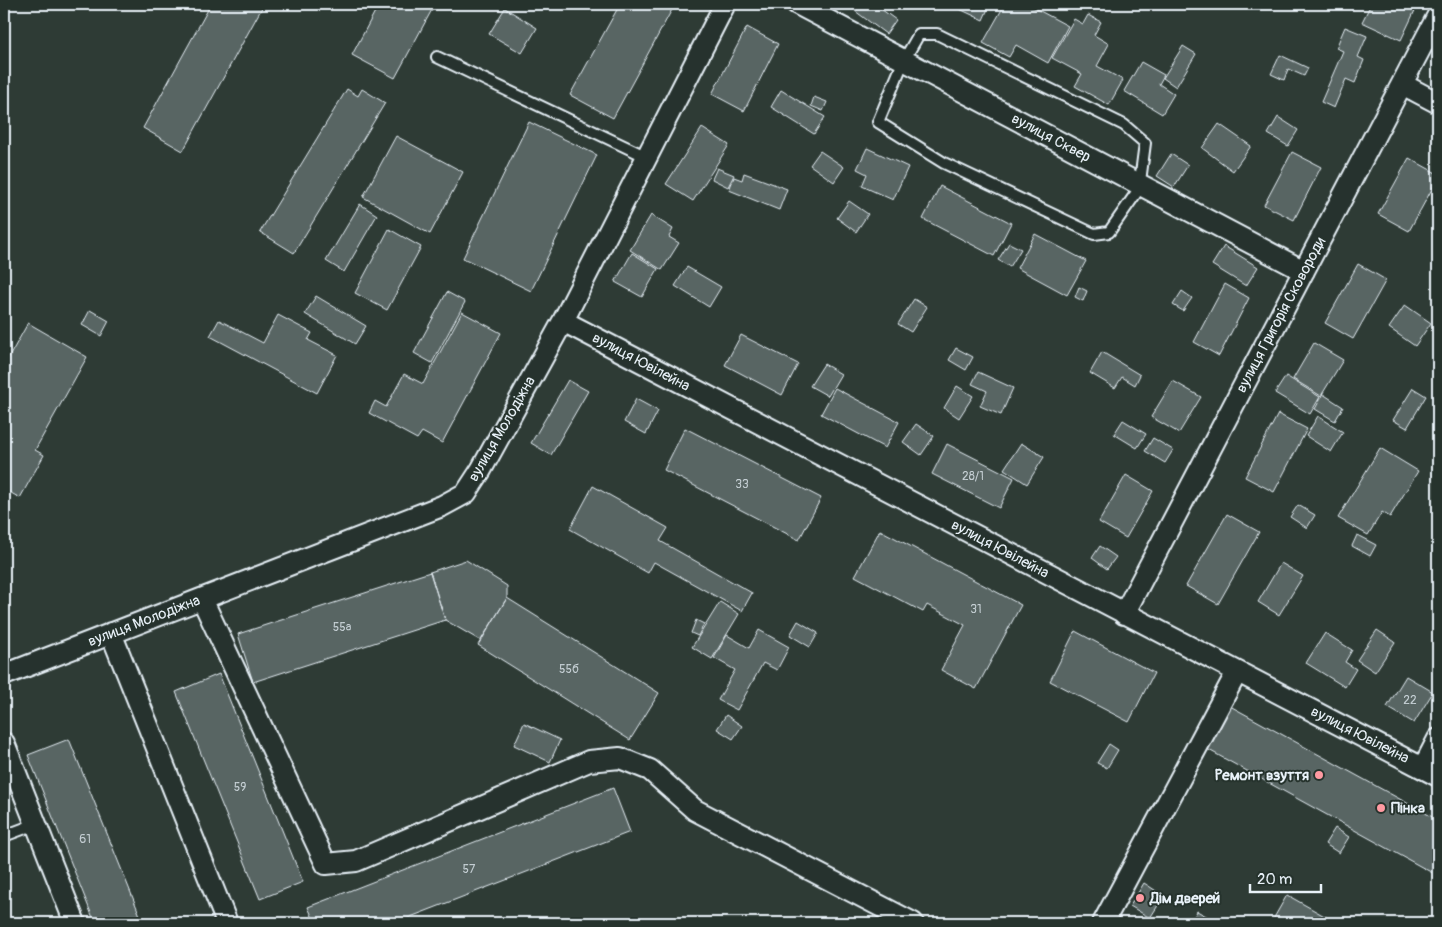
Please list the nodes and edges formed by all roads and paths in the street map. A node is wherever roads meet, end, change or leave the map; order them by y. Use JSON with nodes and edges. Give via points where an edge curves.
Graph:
{"nodes":[{"id":1,"x":725,"y":4,"type":"edge"},
{"id":2,"x":797,"y":4,"type":"edge"},
{"id":3,"x":1438,"y":15,"type":"edge"},
{"id":4,"x":437,"y":57,"type":"dead end"},
{"id":5,"x":904,"y":60,"type":"junction"},
{"id":6,"x":1402,"y":84,"type":"junction"},
{"id":7,"x":1438,"y":102,"type":"edge"},
{"id":8,"x":647,"y":157,"type":"junction"},
{"id":9,"x":1141,"y":185,"type":"junction"},
{"id":10,"x":1304,"y":272,"type":"junction"},
{"id":11,"x":563,"y":321,"type":"junction"},
{"id":12,"x":202,"y":599,"type":"junction"},
{"id":13,"x":1124,"y":614,"type":"junction"},
{"id":14,"x":112,"y":633,"type":"junction"},
{"id":15,"x":1237,"y":672,"type":"junction"},
{"id":16,"x":4,"y":675,"type":"edge"},
{"id":17,"x":1438,"y":739,"type":"edge"},
{"id":18,"x":4,"y":743,"type":"edge"},
{"id":19,"x":1431,"y":772,"type":"edge"},
{"id":20,"x":36,"y":824,"type":"junction"},
{"id":21,"x":4,"y":836,"type":"edge"},
{"id":22,"x":74,"y":923,"type":"edge"},
{"id":23,"x":227,"y":923,"type":"edge"},
{"id":24,"x":912,"y":923,"type":"edge"},
{"id":25,"x":1104,"y":923,"type":"edge"}],
"edges":[{"from":1,"to":8,"type":"street","name":"вулиця Молодіжна"},
{"from":2,"to":5,"type":"street","name":"вулиця Сквер"},
{"from":3,"to":6,"type":"street","name":"вулиця Григорія Сковороди"},
{"from":4,"to":8,"type":"lane"},
{"from":5,"to":9,"type":"street","name":"вулиця Сквер"},
{"from":5,"to":9,"type":"lane","via":[[919,34],[937,34],[1124,125],[1145,143]]},
{"from":5,"to":9,"type":"lane","via":[[878,122],[944,163],[1094,234],[1109,232]]},
{"from":6,"to":7,"type":"street"},
{"from":6,"to":10,"type":"street","name":"вулиця Григорія Сковороди"},
{"from":8,"to":11,"type":"street","name":"вулиця Молодіжна"},
{"from":9,"to":10,"type":"street","name":"вулиця Сквер"},
{"from":10,"to":13,"type":"street","name":"вулиця Григорія Сковороди"},
{"from":11,"to":12,"type":"street","name":"вулиця Молодіжна","via":[[466,493],[442,506]]},
{"from":11,"to":13,"type":"street","name":"вулиця Ювілейна"},
{"from":12,"to":14,"type":"street","name":"вулиця Молодіжна"},
{"from":12,"to":24,"type":"street","via":[[326,864],[356,861],[589,761],[620,758],[650,770],[695,810]]},
{"from":13,"to":15,"type":"street","name":"вулиця Ювілейна"},
{"from":14,"to":16,"type":"street","name":"вулиця Молодіжна"},
{"from":14,"to":23,"type":"street"},
{"from":15,"to":19,"type":"street","name":"вулиця Ювілейна"},
{"from":15,"to":25,"type":"street"},
{"from":17,"to":19,"type":"street"},
{"from":18,"to":20,"type":"street"},
{"from":20,"to":21,"type":"lane"},
{"from":20,"to":22,"type":"street"}]}
